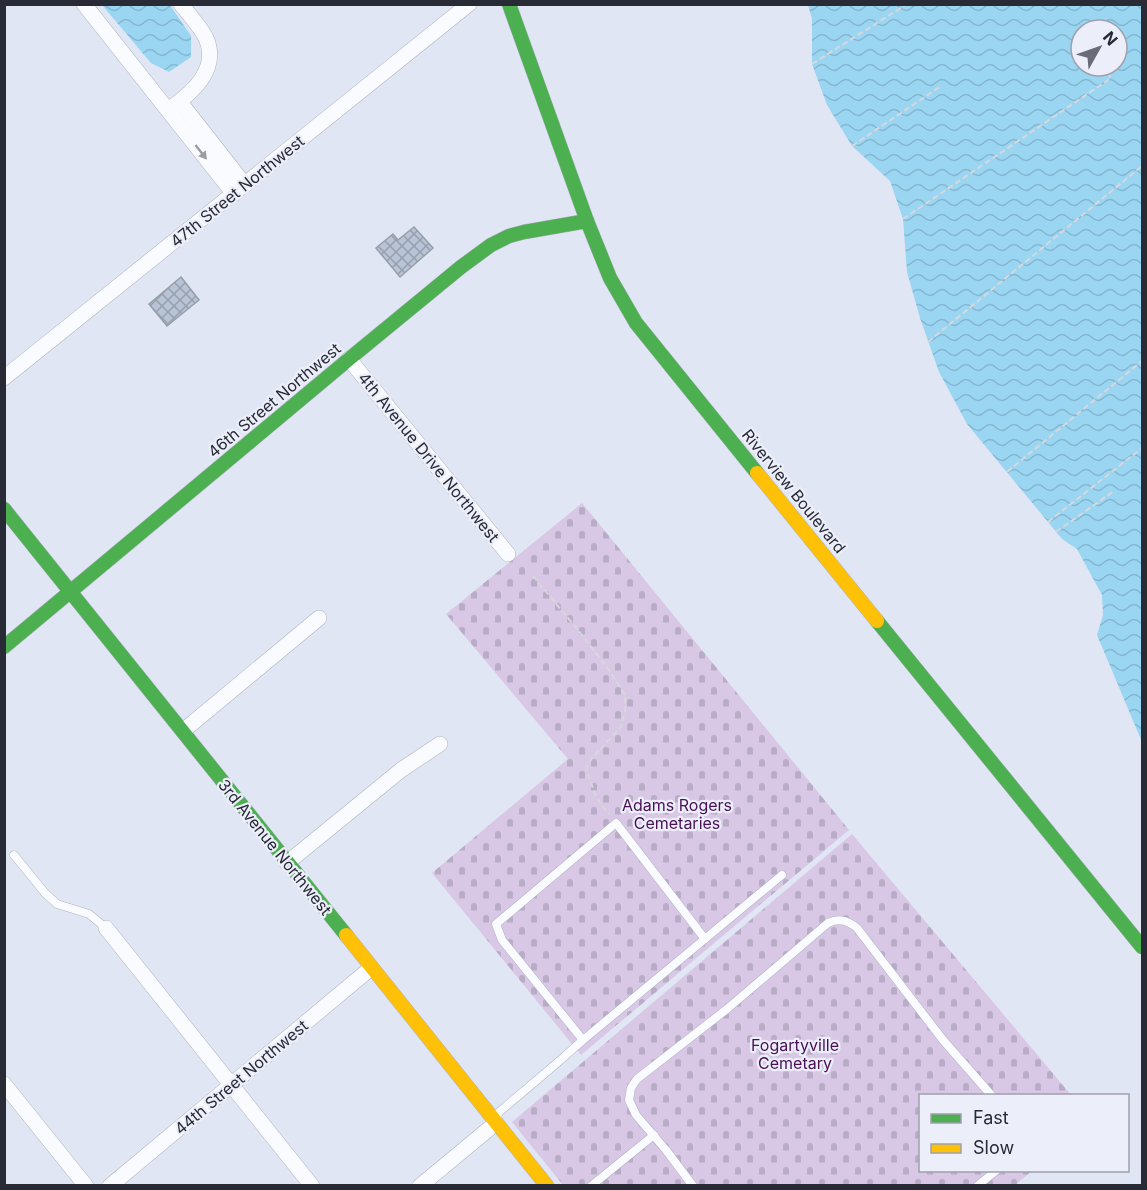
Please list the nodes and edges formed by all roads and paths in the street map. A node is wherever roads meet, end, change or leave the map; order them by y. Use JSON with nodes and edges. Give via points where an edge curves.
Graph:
{"nodes":[{"id":1,"x":84,"y":4,"type":"edge"},
{"id":2,"x":181,"y":4,"type":"edge"},
{"id":3,"x":469,"y":4,"type":"edge"},
{"id":4,"x":509,"y":4,"type":"edge"},
{"id":5,"x":907,"y":4,"type":"edge"},
{"id":6,"x":813,"y":64,"type":"dead end"},
{"id":7,"x":1111,"y":78,"type":"edge"},
{"id":8,"x":941,"y":86,"type":"dead end"},
{"id":9,"x":174,"y":106,"type":"junction"},
{"id":10,"x":852,"y":146,"type":"dead end"},
{"id":11,"x":1143,"y":166,"type":"edge"},
{"id":12,"x":240,"y":189,"type":"junction"},
{"id":13,"x":903,"y":219,"type":"dead end"},
{"id":14,"x":587,"y":222,"type":"junction"},
{"id":15,"x":928,"y":342,"type":"dead end"},
{"id":16,"x":349,"y":359,"type":"junction"},
{"id":17,"x":1143,"y":361,"type":"edge"},
{"id":18,"x":8,"y":370,"type":"edge"},
{"id":19,"x":1143,"y":448,"type":"edge"},
{"id":20,"x":1007,"y":472,"type":"dead end"},
{"id":21,"x":1114,"y":491,"type":"dead end"},
{"id":22,"x":4,"y":509,"type":"edge"},
{"id":23,"x":1048,"y":522,"type":"dead end"},
{"id":24,"x":1056,"y":532,"type":"dead end"},
{"id":25,"x":508,"y":554,"type":"dead end"},
{"id":26,"x":533,"y":576,"type":"dead end"},
{"id":27,"x":70,"y":591,"type":"junction"},
{"id":28,"x":320,"y":618,"type":"dead end"},
{"id":29,"x":4,"y":647,"type":"edge"},
{"id":30,"x":183,"y":731,"type":"junction"},
{"id":31,"x":440,"y":744,"type":"dead end"},
{"id":32,"x":616,"y":823,"type":"junction"},
{"id":33,"x":14,"y":855,"type":"dead end"},
{"id":34,"x":287,"y":863,"type":"junction"},
{"id":35,"x":782,"y":875,"type":"dead end"},
{"id":36,"x":106,"y":928,"type":"joint"},
{"id":37,"x":705,"y":939,"type":"junction"},
{"id":38,"x":1143,"y":947,"type":"edge"},
{"id":39,"x":371,"y":968,"type":"junction"},
{"id":40,"x":583,"y":1040,"type":"junction"},
{"id":41,"x":4,"y":1084,"type":"edge"},
{"id":42,"x":231,"y":1085,"type":"junction"},
{"id":43,"x":991,"y":1094,"type":"edge"},
{"id":44,"x":496,"y":1123,"type":"junction"},
{"id":45,"x":654,"y":1135,"type":"junction"},
{"id":46,"x":994,"y":1172,"type":"edge"},
{"id":47,"x":79,"y":1183,"type":"edge"},
{"id":48,"x":110,"y":1185,"type":"edge"},
{"id":49,"x":312,"y":1185,"type":"edge"},
{"id":50,"x":420,"y":1185,"type":"edge"},
{"id":51,"x":547,"y":1185,"type":"edge"},
{"id":52,"x":591,"y":1185,"type":"edge"},
{"id":53,"x":693,"y":1185,"type":"edge"},
{"id":54,"x":977,"y":1185,"type":"edge"}],
"edges":[{"from":1,"to":9,"type":"street"},
{"from":2,"to":9,"type":"street","via":[[206,38],[209,56],[202,81]]},
{"from":3,"to":12,"type":"street","name":"47th Street Northwest"},
{"from":4,"to":14,"type":"street","name":"Riverview Boulevard"},
{"from":5,"to":6,"type":"path"},
{"from":7,"to":13,"type":"path"},
{"from":8,"to":10,"type":"path"},
{"from":9,"to":12,"type":"street"},
{"from":11,"to":15,"type":"path"},
{"from":12,"to":18,"type":"street","name":"47th Street Northwest"},
{"from":14,"to":16,"type":"street","name":"46th Street Northwest","via":[[524,231],[491,244]]},
{"from":14,"to":38,"type":"street","name":"Riverview Boulevard","via":[[610,278],[636,322]]},
{"from":16,"to":25,"type":"street","name":"4th Avenue Drive Northwest"},
{"from":16,"to":27,"type":"street","name":"46th Street Northwest"},
{"from":17,"to":20,"type":"path"},
{"from":19,"to":23,"type":"path"},
{"from":21,"to":24,"type":"path"},
{"from":22,"to":27,"type":"street","name":"3rd Avenue Northwest"},
{"from":26,"to":32,"type":"path","via":[[625,694],[621,727],[586,768],[596,797]]},
{"from":27,"to":29,"type":"street","name":"46th Street Northwest"},
{"from":27,"to":30,"type":"street","name":"3rd Avenue Northwest"},
{"from":28,"to":30,"type":"street"},
{"from":30,"to":34,"type":"street","name":"3rd Avenue Northwest"},
{"from":31,"to":34,"type":"street","via":[[400,770]]},
{"from":32,"to":37,"type":"lane"},
{"from":32,"to":40,"type":"lane","via":[[496,924],[502,940]]},
{"from":33,"to":36,"type":"lane","via":[[57,904],[89,914]]},
{"from":34,"to":39,"type":"street","name":"3rd Avenue Northwest"},
{"from":35,"to":37,"type":"lane"},
{"from":36,"to":42,"type":"street"},
{"from":37,"to":40,"type":"lane"},
{"from":39,"to":42,"type":"street","name":"44th Street Northwest"},
{"from":39,"to":44,"type":"street","name":"3rd Avenue Northwest"},
{"from":40,"to":44,"type":"lane","via":[[498,1113]]},
{"from":41,"to":47,"type":"street"},
{"from":42,"to":48,"type":"street","name":"44th Street Northwest"},
{"from":42,"to":49,"type":"street"},
{"from":43,"to":45,"type":"lane","via":[[856,928],[836,920],[638,1078],[629,1100],[636,1115]]},
{"from":44,"to":50,"type":"street"},
{"from":44,"to":51,"type":"street","name":"3rd Avenue Northwest"},
{"from":45,"to":52,"type":"lane"},
{"from":45,"to":53,"type":"lane"},
{"from":46,"to":54,"type":"lane"}]}
